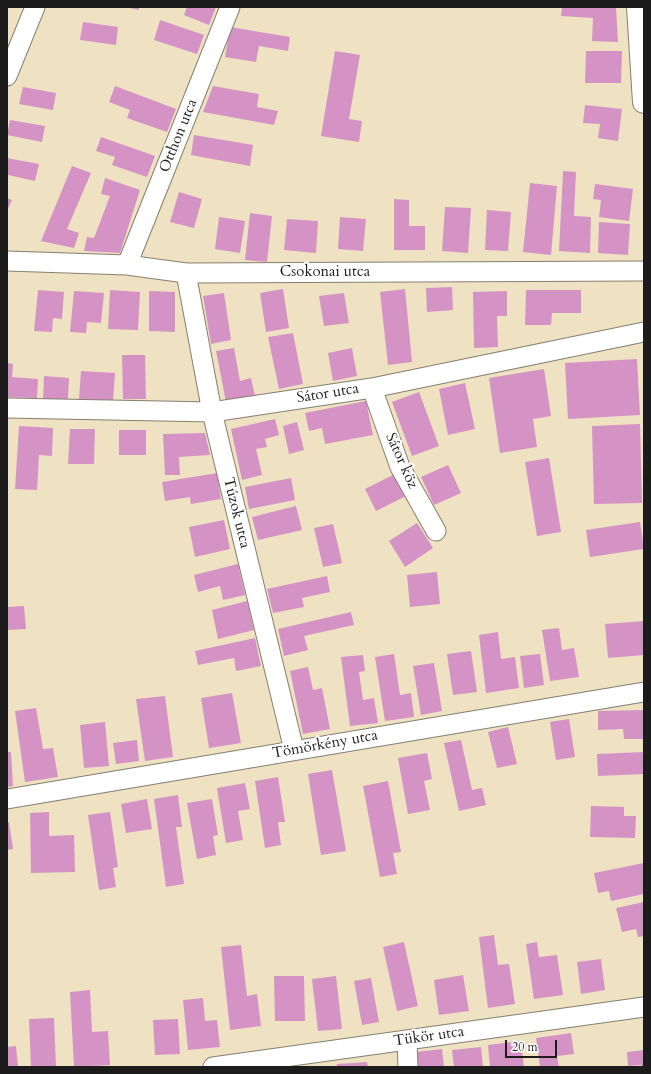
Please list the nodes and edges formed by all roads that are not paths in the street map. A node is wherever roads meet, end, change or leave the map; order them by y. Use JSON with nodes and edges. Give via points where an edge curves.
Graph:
{"nodes":[{"id":1,"x":35,"y":7,"type":"edge"},
{"id":2,"x":230,"y":7,"type":"edge"},
{"id":3,"x":638,"y":7,"type":"edge"},
{"id":4,"x":642,"y":51,"type":"edge"},
{"id":5,"x":7,"y":76,"type":"edge"},
{"id":6,"x":644,"y":102,"type":"edge"},
{"id":7,"x":7,"y":260,"type":"edge"},
{"id":8,"x":127,"y":265,"type":"junction"},
{"id":9,"x":644,"y":271,"type":"edge"},
{"id":10,"x":186,"y":273,"type":"junction"},
{"id":11,"x":644,"y":332,"type":"edge"},
{"id":12,"x":372,"y":388,"type":"junction"},
{"id":13,"x":7,"y":408,"type":"edge"},
{"id":14,"x":212,"y":412,"type":"junction"},
{"id":15,"x":436,"y":531,"type":"dead end"},
{"id":16,"x":644,"y":692,"type":"edge"},
{"id":17,"x":294,"y":750,"type":"junction"},
{"id":18,"x":7,"y":799,"type":"edge"},
{"id":19,"x":644,"y":1007,"type":"edge"},
{"id":20,"x":407,"y":1040,"type":"junction"},
{"id":21,"x":213,"y":1067,"type":"edge"},
{"id":22,"x":408,"y":1067,"type":"edge"}],
"edges":[{"from":1,"to":5,"type":"street"},
{"from":2,"to":8,"type":"street","name":"Otthon utca"},
{"from":3,"to":4,"type":"main road"},
{"from":4,"to":6,"type":"main road"},
{"from":7,"to":8,"type":"street","name":"Csokonai utca"},
{"from":8,"to":10,"type":"street","name":"Csokonai utca"},
{"from":9,"to":10,"type":"street","name":"Csokonai utca"},
{"from":10,"to":14,"type":"street","name":"Túzok utca"},
{"from":11,"to":12,"type":"street","name":"Sátor utca"},
{"from":12,"to":14,"type":"street","name":"Sátor utca"},
{"from":12,"to":15,"type":"street","name":"Sátor köz","via":[[400,467]]},
{"from":13,"to":14,"type":"street","name":"Sátor utca"},
{"from":14,"to":17,"type":"street","name":"Túzok utca"},
{"from":16,"to":17,"type":"street","name":"Tömörkény utca"},
{"from":17,"to":18,"type":"street","name":"Tömörkény utca"},
{"from":19,"to":20,"type":"street","name":"Tükör utca"},
{"from":20,"to":21,"type":"street","name":"Tükör utca"},
{"from":20,"to":22,"type":"street"}]}
